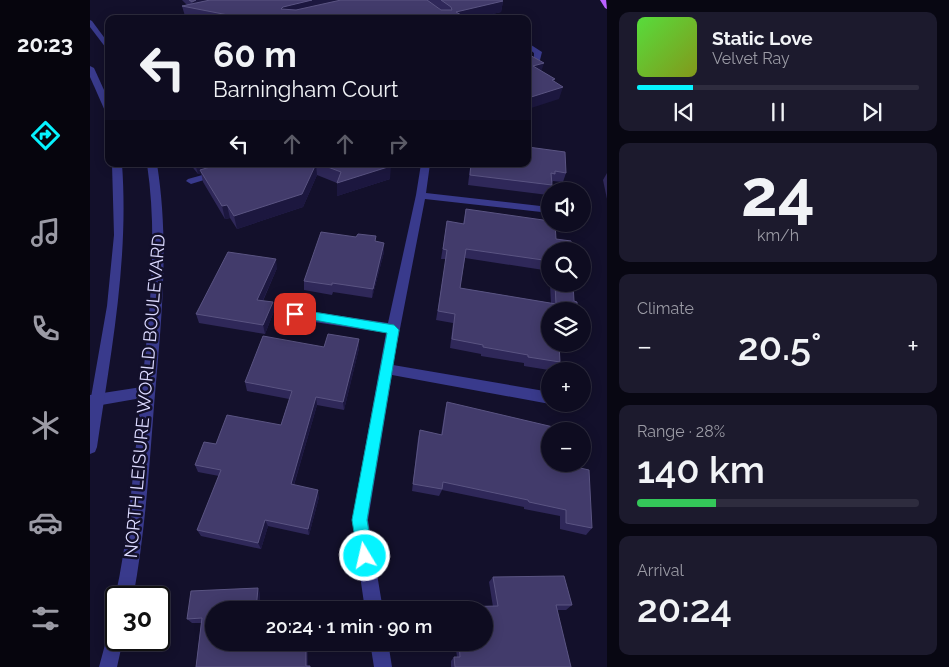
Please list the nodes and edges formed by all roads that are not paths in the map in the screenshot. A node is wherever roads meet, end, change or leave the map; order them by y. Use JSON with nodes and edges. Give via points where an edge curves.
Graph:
{"nodes":[{"id":1,"x":603,"y":0,"type":"edge"},
{"id":2,"x":606,"y":7,"type":"edge"},
{"id":3,"x":90,"y":22,"type":"edge"},
{"id":4,"x":105,"y":44,"type":"edge"},
{"id":5,"x":531,"y":47,"type":"edge"},
{"id":6,"x":531,"y":61,"type":"edge"},
{"id":7,"x":90,"y":68,"type":"edge"},
{"id":8,"x":105,"y":102,"type":"edge"},
{"id":9,"x":118,"y":167,"type":"edge"},
{"id":10,"x":153,"y":167,"type":"edge"},
{"id":11,"x":240,"y":167,"type":"edge"},
{"id":12,"x":425,"y":167,"type":"edge"},
{"id":13,"x":191,"y":181,"type":"dead end"},
{"id":14,"x":421,"y":195,"type":"junction"},
{"id":15,"x":541,"y":209,"type":"edge"},
{"id":16,"x":295,"y":314,"type":"dead end"},
{"id":17,"x":394,"y":330,"type":"junction"},
{"id":18,"x":386,"y":369,"type":"junction"},
{"id":19,"x":148,"y":392,"type":"junction"},
{"id":20,"x":541,"y":396,"type":"edge"},
{"id":21,"x":93,"y":400,"type":"edge"},
{"id":22,"x":90,"y":447,"type":"edge"},
{"id":23,"x":127,"y":586,"type":"edge"},
{"id":24,"x":373,"y":601,"type":"edge"},
{"id":25,"x":112,"y":651,"type":"edge"},
{"id":26,"x":380,"y":651,"type":"edge"},
{"id":27,"x":108,"y":667,"type":"edge"},
{"id":28,"x":383,"y":667,"type":"edge"}],
"edges":[{"from":1,"to":2,"type":"main road"},
{"from":3,"to":4,"type":"street"},
{"from":5,"to":6,"type":"street","via":[[538,52],[537,58]]},
{"from":7,"to":8,"type":"street"},
{"from":9,"to":21,"type":"street","via":[[119,241],[111,318]]},
{"from":10,"to":19,"type":"street","name":"NORTH LEISURE WORLD BOULEVARD","via":[[160,238]]},
{"from":11,"to":13,"type":"street"},
{"from":12,"to":14,"type":"street"},
{"from":14,"to":15,"type":"street"},
{"from":14,"to":17,"type":"street"},
{"from":16,"to":17,"type":"street"},
{"from":17,"to":18,"type":"street"},
{"from":18,"to":20,"type":"street"},
{"from":18,"to":24,"type":"street","via":[[360,520]]},
{"from":19,"to":21,"type":"street"},
{"from":19,"to":23,"type":"street","name":"NORTH LEISURE WORLD BOULEVARD"},
{"from":21,"to":22,"type":"street"},
{"from":25,"to":27,"type":"street"},
{"from":26,"to":28,"type":"street"}]}
